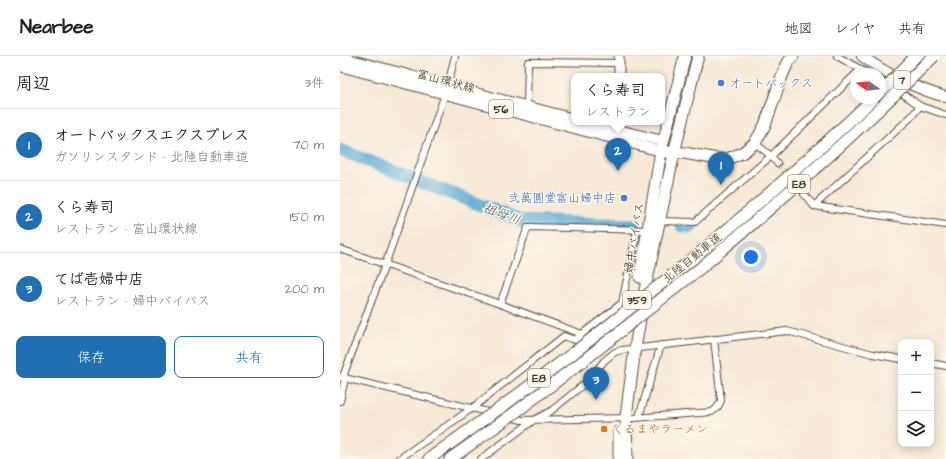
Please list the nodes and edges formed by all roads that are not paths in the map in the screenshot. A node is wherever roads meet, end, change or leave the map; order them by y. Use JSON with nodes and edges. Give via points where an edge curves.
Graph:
{"nodes":[{"id":1,"x":455,"y":56,"type":"edge"},
{"id":2,"x":685,"y":56,"type":"edge"},
{"id":3,"x":698,"y":56,"type":"edge"},
{"id":4,"x":794,"y":56,"type":"edge"},
{"id":5,"x":837,"y":56,"type":"edge"},
{"id":6,"x":862,"y":56,"type":"edge"},
{"id":7,"x":916,"y":56,"type":"edge"},
{"id":8,"x":934,"y":56,"type":"edge"},
{"id":9,"x":340,"y":57,"type":"edge"},
{"id":10,"x":550,"y":59,"type":"edge"},
{"id":11,"x":619,"y":59,"type":"edge"},
{"id":12,"x":340,"y":66,"type":"edge"},
{"id":13,"x":857,"y":68,"type":"edge"},
{"id":14,"x":619,"y":73,"type":"edge"},
{"id":15,"x":850,"y":80,"type":"edge"},
{"id":16,"x":886,"y":83,"type":"edge"},
{"id":17,"x":446,"y":89,"type":"junction"},
{"id":18,"x":886,"y":89,"type":"edge"},
{"id":19,"x":946,"y":97,"type":"edge"},
{"id":20,"x":868,"y":104,"type":"edge"},
{"id":21,"x":527,"y":106,"type":"junction"},
{"id":22,"x":920,"y":106,"type":"junction"},
{"id":23,"x":946,"y":115,"type":"edge"},
{"id":24,"x":571,"y":118,"type":"edge"},
{"id":25,"x":571,"y":122,"type":"edge"},
{"id":26,"x":582,"y":125,"type":"edge"},
{"id":27,"x":617,"y":126,"type":"edge"},
{"id":28,"x":755,"y":144,"type":"junction"},
{"id":29,"x":662,"y":146,"type":"junction"},
{"id":30,"x":678,"y":150,"type":"junction"},
{"id":31,"x":771,"y":156,"type":"junction"},
{"id":32,"x":777,"y":163,"type":"tunnel mouth"},
{"id":33,"x":804,"y":194,"type":"dead end"},
{"id":34,"x":814,"y":206,"type":"junction"},
{"id":35,"x":660,"y":221,"type":"junction"},
{"id":36,"x":946,"y":225,"type":"edge"},
{"id":37,"x":643,"y":230,"type":"junction"},
{"id":38,"x":340,"y":249,"type":"edge"},
{"id":39,"x":385,"y":264,"type":"junction"},
{"id":40,"x":500,"y":304,"type":"junction"},
{"id":41,"x":582,"y":334,"type":"junction"},
{"id":42,"x":714,"y":339,"type":"junction"},
{"id":43,"x":661,"y":345,"type":"junction"},
{"id":44,"x":632,"y":349,"type":"junction"},
{"id":45,"x":898,"y":358,"type":"edge"},
{"id":46,"x":934,"y":364,"type":"edge"},
{"id":47,"x":946,"y":366,"type":"edge"},
{"id":48,"x":342,"y":378,"type":"edge"},
{"id":49,"x":340,"y":401,"type":"edge"},
{"id":50,"x":471,"y":409,"type":"junction"},
{"id":51,"x":639,"y":417,"type":"junction"},
{"id":52,"x":623,"y":418,"type":"junction"},
{"id":53,"x":534,"y":420,"type":"junction"},
{"id":54,"x":399,"y":459,"type":"edge"},
{"id":55,"x":429,"y":459,"type":"edge"},
{"id":56,"x":450,"y":459,"type":"edge"},
{"id":57,"x":481,"y":459,"type":"edge"},
{"id":58,"x":619,"y":459,"type":"edge"},
{"id":59,"x":627,"y":459,"type":"edge"}],
"edges":[{"from":1,"to":17,"type":"street"},
{"from":2,"to":29,"type":"highway","number":"359"},
{"from":3,"to":30,"type":"highway","number":"359"},
{"from":4,"to":28,"type":"highway","via":[[783,73],[765,125]]},
{"from":5,"to":13,"type":"street"},
{"from":6,"to":19,"type":"main road","number":"7","via":[[876,67]]},
{"from":7,"to":16,"type":"highway","bridge":true},
{"from":8,"to":56,"type":"highway","name":"北陸自動車道","number":"E8","bridge":true,"via":[[767,213],[583,361]]},
{"from":9,"to":17,"type":"main road","name":"富山環状線","number":"56"},
{"from":10,"to":11,"type":"street"},
{"from":10,"to":21,"type":"street","via":[[528,62]]},
{"from":11,"to":14,"type":"street"},
{"from":12,"to":17,"type":"main road","name":"富山環状線","number":"56"},
{"from":15,"to":31,"type":"street"},
{"from":17,"to":21,"type":"main road","name":"富山環状線","number":"56"},
{"from":17,"to":25,"type":"main road","name":"富山環状線","number":"56"},
{"from":17,"to":39,"type":"street"},
{"from":18,"to":22,"type":"street","via":[[909,98]]},
{"from":20,"to":55,"type":"highway","name":"北陸自動車道","number":"E8","bridge":true,"via":[[754,208],[695,257],[576,351]]},
{"from":21,"to":24,"type":"main road","name":"富山環状線","number":"56"},
{"from":22,"to":23,"type":"street"},
{"from":22,"to":34,"type":"street"},
{"from":26,"to":29,"type":"main road","name":"富山環状線","number":"56"},
{"from":27,"to":29,"type":"main road"},
{"from":28,"to":30,"type":"highway","via":[[742,154],[727,159]]},
{"from":28,"to":31,"type":"street"},
{"from":29,"to":30,"type":"highway"},
{"from":29,"to":37,"type":"highway","name":"婦中バイパス","number":"359"},
{"from":30,"to":35,"type":"highway","name":"婦中バイパス","number":"359"},
{"from":31,"to":32,"type":"street"},
{"from":31,"to":35,"type":"street","via":[[695,222]]},
{"from":33,"to":34,"type":"street"},
{"from":34,"to":36,"type":"street"},
{"from":35,"to":44,"type":"highway","name":"婦中バイパス","number":"359"},
{"from":37,"to":40,"type":"street","via":[[528,227]]},
{"from":37,"to":41,"type":"street","via":[[622,303]]},
{"from":37,"to":44,"type":"highway","name":"婦中バイパス","number":"359"},
{"from":38,"to":39,"type":"street"},
{"from":39,"to":40,"type":"street"},
{"from":39,"to":48,"type":"street"},
{"from":40,"to":41,"type":"street"},
{"from":41,"to":50,"type":"street","via":[[575,340],[564,336]]},
{"from":42,"to":43,"type":"street"},
{"from":42,"to":45,"type":"street","via":[[787,332]]},
{"from":42,"to":51,"type":"street","via":[[721,402],[717,408],[712,412]]},
{"from":43,"to":44,"type":"street"},
{"from":43,"to":51,"type":"street"},
{"from":44,"to":52,"type":"highway","name":"婦中バイパス","number":"359"},
{"from":44,"to":53,"type":"street","via":[[615,352],[589,380],[551,411]]},
{"from":46,"to":47,"type":"street"},
{"from":48,"to":49,"type":"street"},
{"from":48,"to":50,"type":"street"},
{"from":50,"to":53,"type":"street","via":[[522,420]]},
{"from":50,"to":54,"type":"street"},
{"from":51,"to":52,"type":"street"},
{"from":52,"to":53,"type":"street"},
{"from":52,"to":58,"type":"highway","name":"婦中バイパス","number":"359"},
{"from":52,"to":59,"type":"highway","name":"婦中バイパス","number":"359"},
{"from":53,"to":57,"type":"street"}]}
